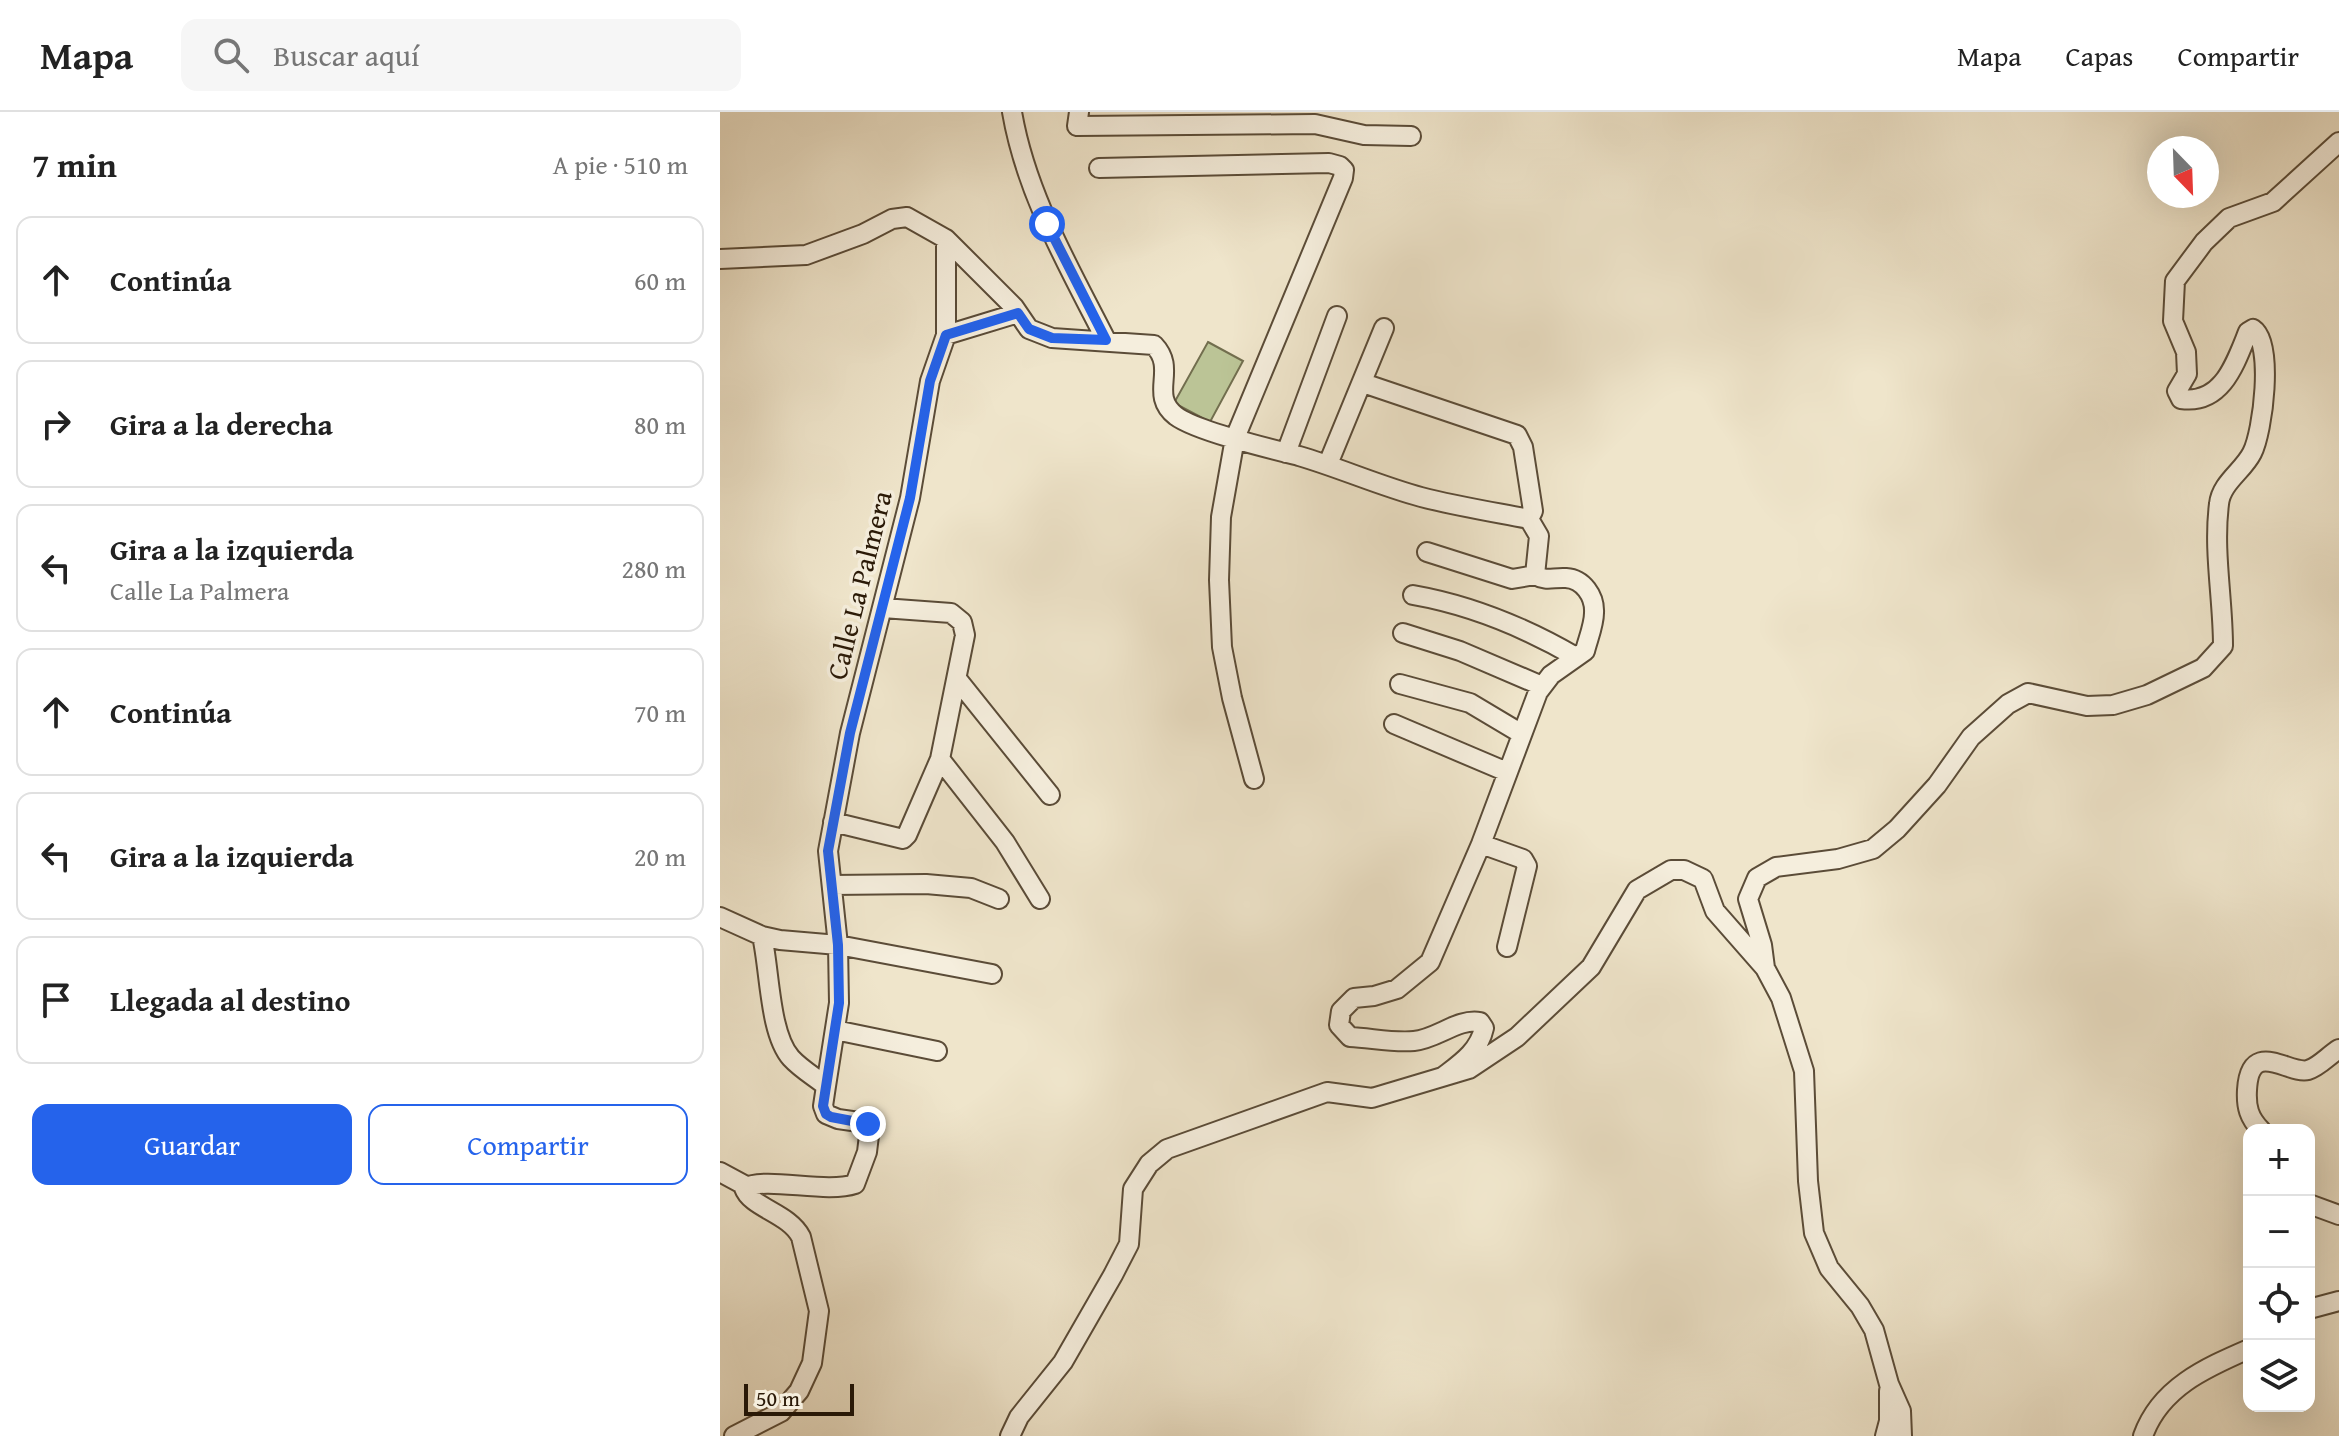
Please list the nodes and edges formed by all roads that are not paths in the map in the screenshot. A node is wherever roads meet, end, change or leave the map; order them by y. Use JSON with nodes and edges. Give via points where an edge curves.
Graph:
{"nodes":[{"id":1,"x":1012,"y":112,"type":"edge"},
{"id":2,"x":1079,"y":112,"type":"edge"},
{"id":3,"x":1316,"y":118,"type":"edge"},
{"id":4,"x":1411,"y":136,"type":"dead end"},
{"id":5,"x":2339,"y":142,"type":"edge"},
{"id":6,"x":1099,"y":168,"type":"dead end"},
{"id":7,"x":946,"y":239,"type":"junction"},
{"id":8,"x":720,"y":259,"type":"edge"},
{"id":9,"x":1018,"y":313,"type":"junction"},
{"id":10,"x":1337,"y":316,"type":"dead end"},
{"id":11,"x":1384,"y":328,"type":"dead end"},
{"id":12,"x":946,"y":335,"type":"junction"},
{"id":13,"x":1106,"y":340,"type":"junction"},
{"id":14,"x":1363,"y":383,"type":"junction"},
{"id":15,"x":1235,"y":438,"type":"junction"},
{"id":16,"x":1286,"y":453,"type":"junction"},
{"id":17,"x":1328,"y":464,"type":"junction"},
{"id":18,"x":1529,"y":519,"type":"junction"},
{"id":19,"x":1427,"y":552,"type":"dead end"},
{"id":20,"x":1535,"y":575,"type":"junction"},
{"id":21,"x":1413,"y":595,"type":"dead end"},
{"id":22,"x":883,"y":608,"type":"junction"},
{"id":23,"x":1403,"y":633,"type":"dead end"},
{"id":24,"x":1576,"y":657,"type":"junction"},
{"id":25,"x":957,"y":679,"type":"junction"},
{"id":26,"x":1400,"y":684,"type":"dead end"},
{"id":27,"x":1542,"y":686,"type":"junction"},
{"id":28,"x":1394,"y":724,"type":"dead end"},
{"id":29,"x":1522,"y":734,"type":"junction"},
{"id":30,"x":940,"y":759,"type":"junction"},
{"id":31,"x":1507,"y":772,"type":"junction"},
{"id":32,"x":1254,"y":779,"type":"dead end"},
{"id":33,"x":1050,"y":795,"type":"dead end"},
{"id":34,"x":833,"y":822,"type":"junction"},
{"id":35,"x":1481,"y":844,"type":"junction"},
{"id":36,"x":832,"y":885,"type":"junction"},
{"id":37,"x":999,"y":899,"type":"dead end"},
{"id":38,"x":1040,"y":899,"type":"dead end"},
{"id":39,"x":720,"y":917,"type":"edge"},
{"id":40,"x":762,"y":936,"type":"junction"},
{"id":41,"x":838,"y":945,"type":"junction"},
{"id":42,"x":1507,"y":947,"type":"dead end"},
{"id":43,"x":1765,"y":968,"type":"junction"},
{"id":44,"x":992,"y":974,"type":"dead end"},
{"id":45,"x":835,"y":1030,"type":"junction"},
{"id":46,"x":2339,"y":1049,"type":"edge"},
{"id":47,"x":937,"y":1051,"type":"dead end"},
{"id":48,"x":1444,"y":1076,"type":"junction"},
{"id":49,"x":826,"y":1086,"type":"junction"},
{"id":50,"x":2255,"y":1124,"type":"edge"},
{"id":51,"x":720,"y":1172,"type":"edge"},
{"id":52,"x":746,"y":1186,"type":"junction"},
{"id":53,"x":2315,"y":1206,"type":"edge"},
{"id":54,"x":2339,"y":1215,"type":"edge"},
{"id":55,"x":2339,"y":1301,"type":"edge"},
{"id":56,"x":2315,"y":1307,"type":"edge"},
{"id":57,"x":2243,"y":1352,"type":"edge"},
{"id":58,"x":1889,"y":1384,"type":"junction"},
{"id":59,"x":734,"y":1436,"type":"edge"},
{"id":60,"x":1010,"y":1436,"type":"edge"},
{"id":61,"x":1885,"y":1436,"type":"edge"},
{"id":62,"x":1902,"y":1436,"type":"edge"},
{"id":63,"x":2143,"y":1436,"type":"edge"}],
"edges":[{"from":1,"to":13,"type":"street","via":[[1021,157],[1047,224]]},
{"from":2,"to":3,"type":"street","via":[[1077,126]]},
{"from":3,"to":4,"type":"street","via":[[1364,135]]},
{"from":5,"to":43,"type":"street","via":[[2273,202],[2229,218],[2175,281],[2173,321],[2186,352],[2187,374],[2177,391],[2181,399],[2209,396],[2228,377],[2248,332],[2253,329],[2260,338],[2266,387],[2260,434],[2251,457],[2219,500],[2223,646],[2203,668],[2113,705],[2087,706],[2028,693],[1971,737],[1937,785],[1873,849],[1776,867],[1757,878],[1748,899]]},
{"from":6,"to":15,"type":"street","via":[[1329,163],[1344,170]]},
{"from":7,"to":8,"type":"street","via":[[907,217],[806,255]]},
{"from":7,"to":9,"type":"street"},
{"from":7,"to":12,"type":"street","name":"Calle La Palmera"},
{"from":9,"to":12,"type":"street"},
{"from":9,"to":13,"type":"street","via":[[1029,329],[1052,338]]},
{"from":10,"to":16,"type":"street"},
{"from":11,"to":14,"type":"street"},
{"from":12,"to":22,"type":"street","name":"Calle La Palmera","via":[[930,381],[910,498]]},
{"from":13,"to":15,"type":"street","via":[[1154,345],[1166,368],[1166,404],[1177,417]]},
{"from":14,"to":17,"type":"street"},
{"from":14,"to":18,"type":"street","via":[[1517,435],[1533,511]]},
{"from":15,"to":16,"type":"street"},
{"from":15,"to":32,"type":"street","via":[[1221,517],[1222,647]]},
{"from":16,"to":17,"type":"street"},
{"from":17,"to":18,"type":"street","via":[[1420,497]]},
{"from":18,"to":20,"type":"street","via":[[1539,536]]},
{"from":19,"to":20,"type":"street","via":[[1512,579]]},
{"from":20,"to":24,"type":"street","via":[[1583,583],[1589,593],[1594,612],[1585,651]]},
{"from":21,"to":24,"type":"street","via":[[1449,601],[1544,638]]},
{"from":22,"to":25,"type":"street","via":[[951,613],[962,622],[965,635]]},
{"from":22,"to":34,"type":"street","name":"Calle La Palmera"},
{"from":23,"to":27,"type":"street"},
{"from":24,"to":27,"type":"street"},
{"from":25,"to":30,"type":"street"},
{"from":25,"to":33,"type":"street"},
{"from":26,"to":29,"type":"street","via":[[1470,703]]},
{"from":27,"to":29,"type":"street"},
{"from":28,"to":31,"type":"street"},
{"from":29,"to":31,"type":"street"},
{"from":30,"to":34,"type":"street","via":[[903,839]]},
{"from":30,"to":38,"type":"street","via":[[1005,842]]},
{"from":31,"to":35,"type":"street"},
{"from":34,"to":36,"type":"street","name":"Calle La Palmera","via":[[828,851]]},
{"from":35,"to":42,"type":"street","via":[[1523,859],[1527,866]]},
{"from":35,"to":48,"type":"street","via":[[1430,962],[1397,989],[1354,998],[1341,1011],[1339,1025],[1350,1037],[1414,1041],[1470,1020],[1480,1022],[1482,1039]]},
{"from":36,"to":37,"type":"street","via":[[971,888]]},
{"from":36,"to":41,"type":"street","name":"Calle La Palmera"},
{"from":39,"to":40,"type":"street"},
{"from":40,"to":41,"type":"street"},
{"from":40,"to":49,"type":"street","via":[[781,1042],[791,1058]]},
{"from":41,"to":44,"type":"street"},
{"from":41,"to":45,"type":"street","name":"Calle La Palmera"},
{"from":43,"to":48,"type":"street","via":[[1715,911],[1703,879],[1671,870],[1637,890],[1591,967],[1517,1037],[1469,1069]]},
{"from":43,"to":58,"type":"street","via":[[1781,998],[1804,1071],[1814,1233],[1829,1268],[1874,1330]]},
{"from":45,"to":47,"type":"street"},
{"from":45,"to":49,"type":"street","name":"Calle La Palmera"},
{"from":46,"to":50,"type":"street","via":[[2310,1070],[2276,1061],[2257,1065],[2247,1082],[2246,1101]]},
{"from":48,"to":60,"type":"street","via":[[1372,1098],[1327,1092],[1167,1149],[1149,1164],[1133,1189],[1129,1244],[1113,1275],[1063,1362]]},
{"from":49,"to":52,"type":"street","via":[[826,1114],[870,1127],[857,1181],[850,1186]]},
{"from":51,"to":52,"type":"street"},
{"from":52,"to":59,"type":"street","via":[[745,1194],[797,1229],[819,1311],[812,1363],[799,1391],[781,1412]]},
{"from":53,"to":54,"type":"street"},
{"from":55,"to":56,"type":"street"},
{"from":57,"to":63,"type":"street","via":[[2186,1380],[2162,1400]]},
{"from":58,"to":61,"type":"street"},
{"from":58,"to":62,"type":"street","via":[[1901,1411]]}]}
